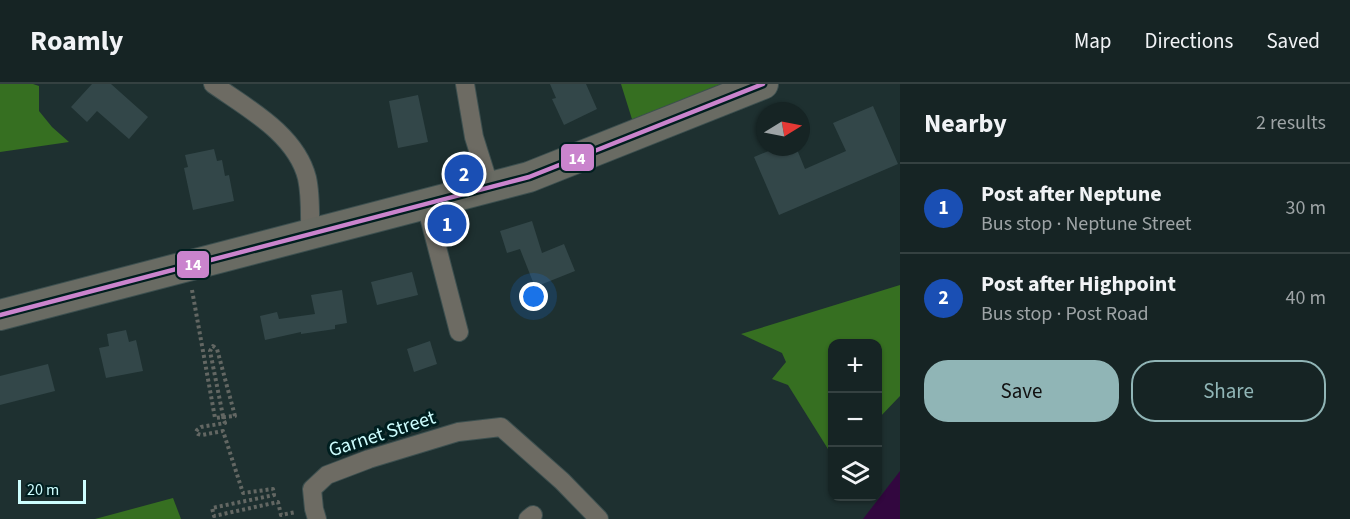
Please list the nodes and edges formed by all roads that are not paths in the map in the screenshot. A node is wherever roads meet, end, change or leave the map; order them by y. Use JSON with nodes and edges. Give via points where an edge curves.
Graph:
{"nodes":[{"id":1,"x":213,"y":84,"type":"edge"},
{"id":2,"x":465,"y":84,"type":"edge"},
{"id":3,"x":764,"y":84,"type":"edge"},
{"id":4,"x":490,"y":188,"type":"junction"},
{"id":5,"x":426,"y":205,"type":"junction"},
{"id":6,"x":310,"y":234,"type":"junction"},
{"id":7,"x":0,"y":315,"type":"edge"},
{"id":8,"x":459,"y":332,"type":"dead end"},
{"id":9,"x":316,"y":514,"type":"edge"},
{"id":10,"x":598,"y":519,"type":"edge"}],
"edges":[{"from":1,"to":6,"type":"street","via":[[261,118],[297,154],[307,176]]},
{"from":2,"to":4,"type":"street","via":[[474,137]]},
{"from":3,"to":4,"type":"main road","via":[[529,177]]},
{"from":4,"to":5,"type":"main road"},
{"from":5,"to":6,"type":"main road"},
{"from":5,"to":8,"type":"street"},
{"from":6,"to":7,"type":"main road"},
{"from":9,"to":10,"type":"street","name":"Garnet Street","via":[[312,489],[327,475],[458,432],[501,427]]}]}
